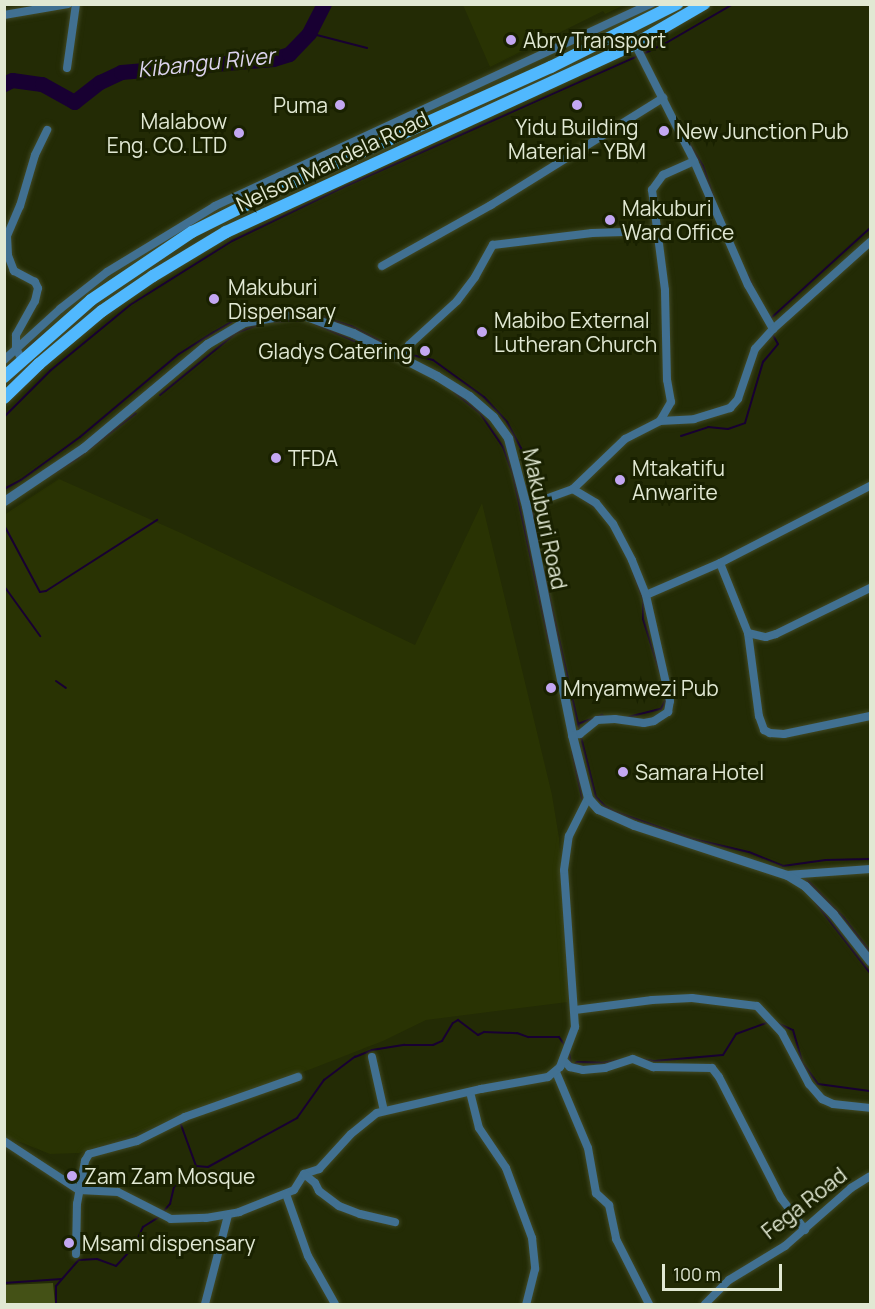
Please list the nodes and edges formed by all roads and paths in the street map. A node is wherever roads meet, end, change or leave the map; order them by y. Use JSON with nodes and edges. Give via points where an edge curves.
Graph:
{"nodes":[{"id":1,"x":68,"y":4,"type":"edge"},
{"id":2,"x":76,"y":4,"type":"edge"},
{"id":3,"x":651,"y":4,"type":"edge"},
{"id":4,"x":677,"y":4,"type":"edge"},
{"id":5,"x":704,"y":4,"type":"edge"},
{"id":6,"x":4,"y":15,"type":"edge"},
{"id":7,"x":635,"y":44,"type":"junction"},
{"id":8,"x":67,"y":68,"type":"dead end"},
{"id":9,"x":663,"y":98,"type":"junction"},
{"id":10,"x":46,"y":130,"type":"dead end"},
{"id":11,"x":694,"y":161,"type":"junction"},
{"id":12,"x":657,"y":231,"type":"junction"},
{"id":13,"x":870,"y":242,"type":"edge"},
{"id":14,"x":382,"y":266,"type":"dead end"},
{"id":15,"x":773,"y":328,"type":"junction"},
{"id":16,"x":19,"y":354,"type":"junction"},
{"id":17,"x":402,"y":357,"type":"junction"},
{"id":18,"x":4,"y":360,"type":"edge"},
{"id":19,"x":4,"y":377,"type":"edge"},
{"id":20,"x":4,"y":398,"type":"edge"},
{"id":21,"x":660,"y":421,"type":"junction"},
{"id":22,"x":870,"y":486,"type":"edge"},
{"id":23,"x":573,"y":489,"type":"junction"},
{"id":24,"x":4,"y":501,"type":"edge"},
{"id":25,"x":526,"y":506,"type":"junction"},
{"id":26,"x":720,"y":563,"type":"junction"},
{"id":27,"x":870,"y":588,"type":"edge"},
{"id":28,"x":646,"y":595,"type":"junction"},
{"id":29,"x":748,"y":633,"type":"junction"},
{"id":30,"x":870,"y":716,"type":"edge"},
{"id":31,"x":572,"y":735,"type":"junction"},
{"id":32,"x":588,"y":798,"type":"junction"},
{"id":33,"x":870,"y":869,"type":"edge"},
{"id":34,"x":787,"y":875,"type":"junction"},
{"id":35,"x":869,"y":955,"type":"edge"},
{"id":36,"x":575,"y":1010,"type":"junction"},
{"id":37,"x":372,"y":1057,"type":"dead end"},
{"id":38,"x":563,"y":1060,"type":"junction"},
{"id":39,"x":555,"y":1072,"type":"junction"},
{"id":40,"x":298,"y":1077,"type":"dead end"},
{"id":41,"x":470,"y":1092,"type":"junction"},
{"id":42,"x":870,"y":1108,"type":"edge"},
{"id":43,"x":384,"y":1111,"type":"junction"},
{"id":44,"x":4,"y":1141,"type":"edge"},
{"id":45,"x":304,"y":1174,"type":"junction"},
{"id":46,"x":870,"y":1176,"type":"edge"},
{"id":47,"x":79,"y":1190,"type":"junction"},
{"id":48,"x":286,"y":1194,"type":"junction"},
{"id":49,"x":228,"y":1215,"type":"junction"},
{"id":50,"x":395,"y":1222,"type":"dead end"},
{"id":51,"x":805,"y":1230,"type":"junction"},
{"id":52,"x":76,"y":1254,"type":"dead end"},
{"id":53,"x":205,"y":1305,"type":"edge"},
{"id":54,"x":335,"y":1305,"type":"edge"},
{"id":55,"x":526,"y":1305,"type":"edge"},
{"id":56,"x":650,"y":1305,"type":"edge"},
{"id":57,"x":705,"y":1305,"type":"edge"}],
"edges":[{"from":1,"to":6,"type":"street"},
{"from":2,"to":8,"type":"street"},
{"from":3,"to":16,"type":"street","via":[[215,206],[107,272]]},
{"from":4,"to":16,"type":"main road","name":"Nelson Mandela Road","via":[[551,67],[192,232]]},
{"from":5,"to":7,"type":"main road","name":"Nelson Mandela Road"},
{"from":7,"to":9,"type":"street"},
{"from":7,"to":20,"type":"main road","name":"Nelson Mandela Road","via":[[226,232],[102,311]]},
{"from":9,"to":11,"type":"street"},
{"from":9,"to":14,"type":"street","via":[[483,210]]},
{"from":10,"to":16,"type":"street","via":[[7,236],[14,271],[35,282],[38,288],[35,301],[19,326]]},
{"from":11,"to":12,"type":"street","via":[[654,184]]},
{"from":11,"to":15,"type":"street","via":[[748,285]]},
{"from":12,"to":17,"type":"street","via":[[592,232],[493,245],[457,301],[409,345]]},
{"from":12,"to":21,"type":"street","via":[[665,290],[671,402]]},
{"from":13,"to":15,"type":"street"},
{"from":15,"to":21,"type":"street","via":[[755,349],[738,399],[730,408],[694,419]]},
{"from":16,"to":18,"type":"street"},
{"from":16,"to":19,"type":"main road","name":"Nelson Mandela Road"},
{"from":17,"to":24,"type":"street","name":"Makuburi Road","via":[[353,333],[298,313],[244,322],[207,344],[83,448]]},
{"from":17,"to":25,"type":"street","name":"Makuburi Road","via":[[469,396],[493,417],[508,438]]},
{"from":21,"to":23,"type":"street","via":[[625,439]]},
{"from":22,"to":26,"type":"street"},
{"from":23,"to":25,"type":"street"},
{"from":23,"to":28,"type":"street","via":[[596,503],[613,524]]},
{"from":25,"to":31,"type":"street","name":"Makuburi Road"},
{"from":26,"to":28,"type":"street"},
{"from":26,"to":29,"type":"street"},
{"from":27,"to":29,"type":"street","via":[[766,638]]},
{"from":28,"to":31,"type":"street","via":[[670,701],[668,712],[644,723],[597,720],[580,734]]},
{"from":29,"to":30,"type":"street","via":[[764,730],[784,734]]},
{"from":31,"to":32,"type":"street","name":"Makuburi Road"},
{"from":32,"to":34,"type":"street","via":[[598,809],[634,825]]},
{"from":32,"to":36,"type":"street","via":[[569,836],[564,870]]},
{"from":33,"to":34,"type":"street"},
{"from":34,"to":35,"type":"street","via":[[806,886]]},
{"from":36,"to":38,"type":"street","via":[[575,1027]]},
{"from":36,"to":42,"type":"street","via":[[692,998],[752,1004],[765,1012],[782,1033],[809,1084],[822,1099]]},
{"from":37,"to":43,"type":"street"},
{"from":38,"to":39,"type":"street"},
{"from":38,"to":51,"type":"street","via":[[570,1067],[583,1070],[633,1059],[653,1068],[712,1068],[782,1198]]},
{"from":39,"to":41,"type":"street","via":[[532,1081]]},
{"from":39,"to":56,"type":"street","via":[[588,1148],[596,1193],[609,1205],[616,1239]]},
{"from":40,"to":47,"type":"street","via":[[185,1117],[137,1141],[94,1151],[85,1161]]},
{"from":41,"to":43,"type":"street"},
{"from":41,"to":55,"type":"street","via":[[479,1128],[506,1168],[532,1238],[536,1269]]},
{"from":43,"to":45,"type":"street","via":[[351,1134],[319,1169]]},
{"from":44,"to":47,"type":"street"},
{"from":45,"to":48,"type":"street","via":[[294,1190]]},
{"from":45,"to":50,"type":"street","via":[[339,1206]]},
{"from":46,"to":51,"type":"street","name":"Fega Road"},
{"from":47,"to":49,"type":"street","via":[[118,1192],[171,1219]]},
{"from":47,"to":52,"type":"street"},
{"from":48,"to":49,"type":"street"},
{"from":48,"to":54,"type":"street","via":[[308,1256]]},
{"from":49,"to":53,"type":"street"},
{"from":51,"to":57,"type":"street","name":"Fega Road","via":[[729,1280]]}]}
